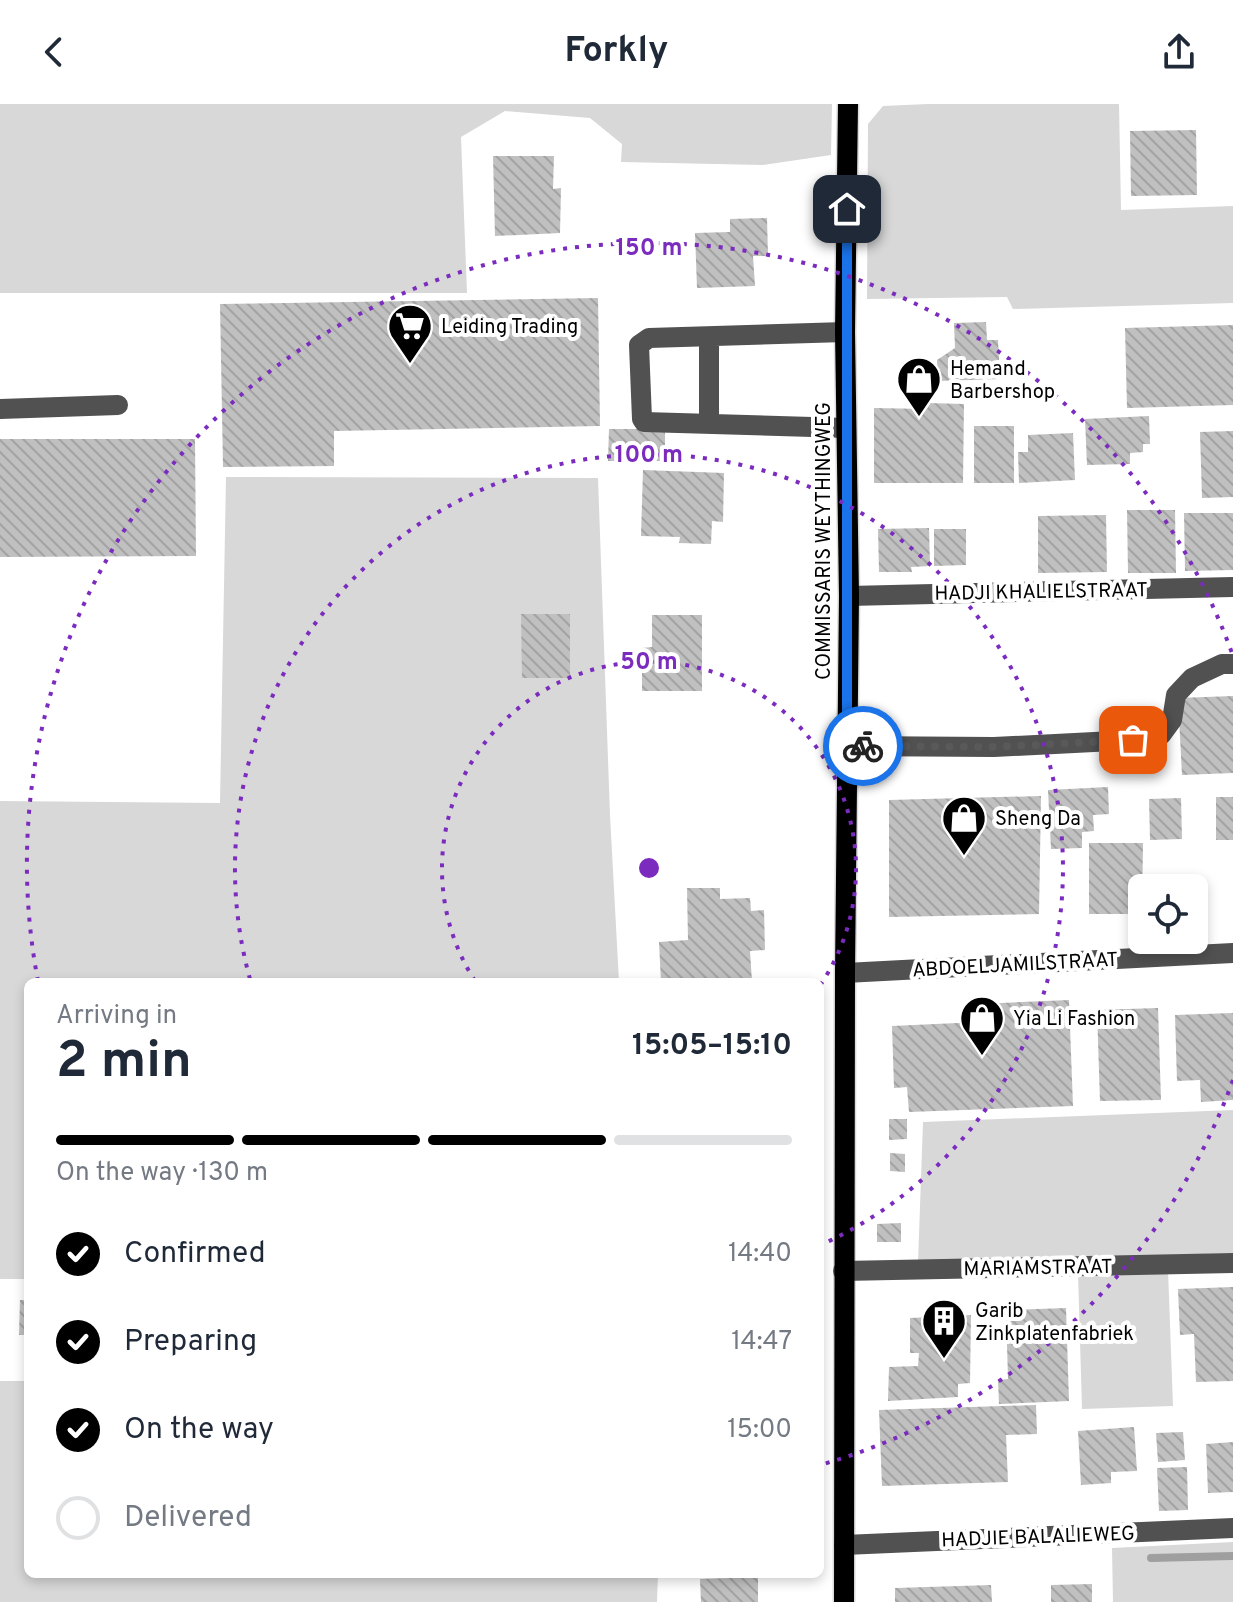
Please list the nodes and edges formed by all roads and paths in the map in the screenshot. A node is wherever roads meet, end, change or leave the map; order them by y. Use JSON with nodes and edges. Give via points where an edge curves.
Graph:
{"nodes":[{"id":1,"x":848,"y":104,"type":"edge"},
{"id":2,"x":845,"y":332,"type":"junction"},
{"id":3,"x":709,"y":337,"type":"junction"},
{"id":4,"x":118,"y":405,"type":"dead end"},
{"id":5,"x":0,"y":409,"type":"edge"},
{"id":6,"x":709,"y":423,"type":"junction"},
{"id":7,"x":846,"y":428,"type":"junction"},
{"id":8,"x":1233,"y":587,"type":"edge"},
{"id":9,"x":849,"y":596,"type":"junction"},
{"id":10,"x":1233,"y":664,"type":"edge"},
{"id":11,"x":847,"y":746,"type":"junction"},
{"id":12,"x":1233,"y":953,"type":"edge"},
{"id":13,"x":845,"y":973,"type":"junction"},
{"id":14,"x":1233,"y":1263,"type":"edge"},
{"id":15,"x":843,"y":1271,"type":"junction"},
{"id":16,"x":1233,"y":1528,"type":"edge"},
{"id":17,"x":844,"y":1545,"type":"junction"},
{"id":18,"x":844,"y":1602,"type":"edge"}],
"edges":[{"from":1,"to":2,"type":"main road","name":"COMMISSARIS WEYTHINGWEG"},
{"from":2,"to":3,"type":"street"},
{"from":2,"to":7,"type":"main road","name":"COMMISSARIS WEYTHINGWEG"},
{"from":3,"to":6,"type":"street"},
{"from":3,"to":6,"type":"street","via":[[649,338],[639,345],[643,421]]},
{"from":4,"to":5,"type":"street"},
{"from":6,"to":7,"type":"street"},
{"from":7,"to":9,"type":"main road","name":"COMMISSARIS WEYTHINGWEG"},
{"from":8,"to":9,"type":"street","name":"HADJI KHALIELSTRAAT"},
{"from":9,"to":11,"type":"main road","name":"COMMISSARIS WEYTHINGWEG"},
{"from":10,"to":11,"type":"street","via":[[1192,678],[1176,695],[1172,720],[1161,735],[994,747]]},
{"from":11,"to":13,"type":"main road","name":"COMMISSARIS WEYTHINGWEG"},
{"from":12,"to":13,"type":"street","name":"ABDOELJAMILSTRAAT"},
{"from":13,"to":15,"type":"main road","name":"COMMISSARIS WEYTHINGWEG"},
{"from":14,"to":15,"type":"street","name":"MARIAMSTRAAT"},
{"from":15,"to":17,"type":"main road","name":"COMMISSARIS WEYTHINGWEG"},
{"from":16,"to":17,"type":"street","name":"HADJIE BALALIEWEG"},
{"from":17,"to":18,"type":"main road","name":"COMMISSARIS WEYTHINGWEG"}]}
